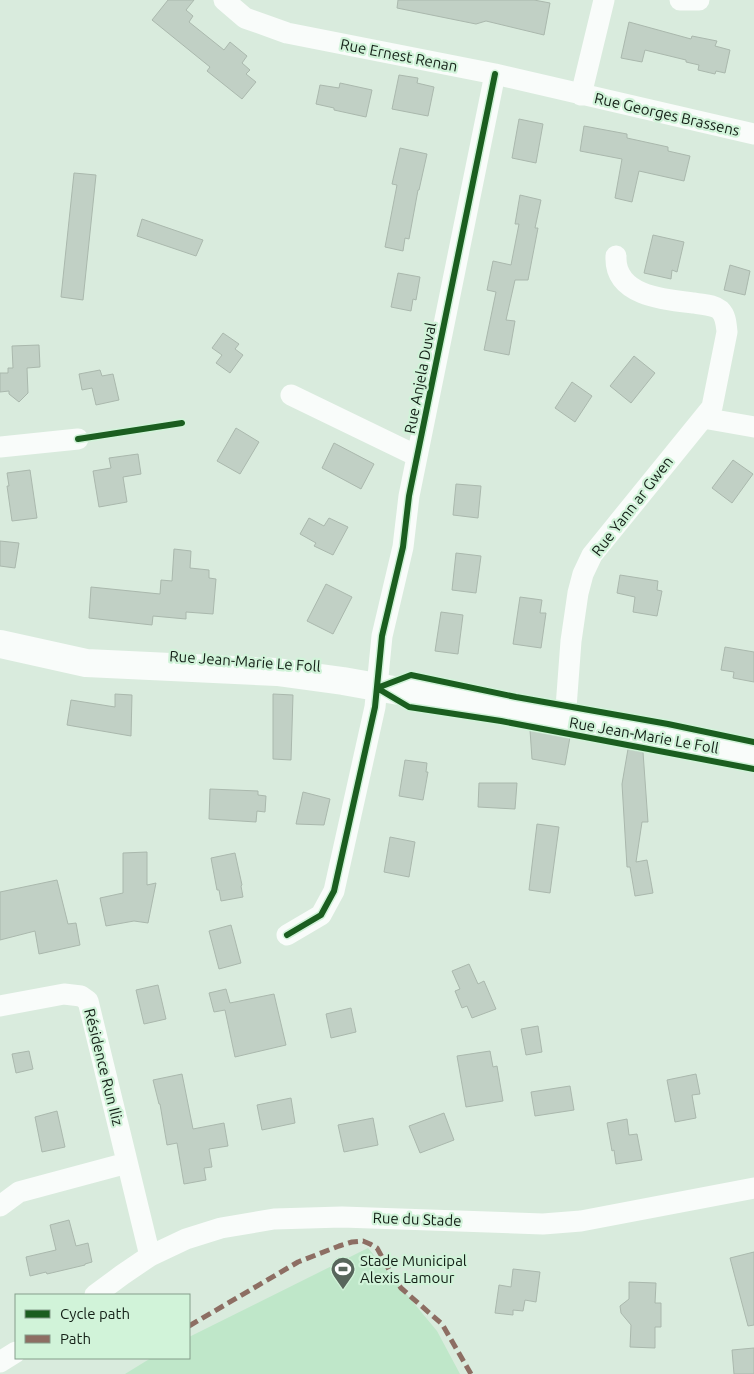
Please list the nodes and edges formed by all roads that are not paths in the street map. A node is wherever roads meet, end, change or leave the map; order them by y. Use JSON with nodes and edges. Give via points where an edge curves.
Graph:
{"nodes":[{"id":1,"x":224,"y":0,"type":"edge"},
{"id":2,"x":604,"y":0,"type":"edge"},
{"id":3,"x":680,"y":0,"type":"edge"},
{"id":4,"x":699,"y":0,"type":"edge"},
{"id":5,"x":495,"y":74,"type":"junction"},
{"id":6,"x":581,"y":95,"type":"junction"},
{"id":7,"x":754,"y":134,"type":"edge"},
{"id":8,"x":616,"y":256,"type":"dead end"},
{"id":9,"x":291,"y":395,"type":"dead end"},
{"id":10,"x":703,"y":418,"type":"junction"},
{"id":11,"x":754,"y":427,"type":"edge"},
{"id":12,"x":78,"y":439,"type":"dead end"},
{"id":13,"x":0,"y":447,"type":"edge"},
{"id":14,"x":417,"y":456,"type":"junction"},
{"id":15,"x":0,"y":644,"type":"edge"},
{"id":16,"x":377,"y":688,"type":"junction"},
{"id":17,"x":565,"y":721,"type":"junction"},
{"id":18,"x":754,"y":754,"type":"edge"},
{"id":19,"x":287,"y":935,"type":"dead end"},
{"id":20,"x":0,"y":1006,"type":"edge"},
{"id":21,"x":127,"y":1163,"type":"junction"},
{"id":22,"x":754,"y":1188,"type":"edge"},
{"id":23,"x":0,"y":1206,"type":"edge"},
{"id":24,"x":150,"y":1256,"type":"junction"},
{"id":25,"x":96,"y":1294,"type":"edge"},
{"id":26,"x":15,"y":1353,"type":"edge"},
{"id":27,"x":0,"y":1362,"type":"edge"}],
"edges":[{"from":1,"to":5,"type":"street","name":"Rue Ernest Renan","via":[[244,18],[287,33]]},
{"from":2,"to":6,"type":"street"},
{"from":3,"to":4,"type":"street"},
{"from":5,"to":6,"type":"street","name":"Rue Ernest Renan"},
{"from":5,"to":14,"type":"street","name":"Rue Anjela Duval"},
{"from":6,"to":7,"type":"street","name":"Rue Georges Brassens"},
{"from":8,"to":10,"type":"street","name":"Rue Yann ar Gwen","via":[[618,272],[632,289],[645,295],[713,306],[726,320],[727,332],[712,407]]},
{"from":9,"to":14,"type":"street"},
{"from":10,"to":11,"type":"street"},
{"from":10,"to":17,"type":"street","name":"Rue Yann ar Gwen","via":[[592,555],[583,574],[571,641]]},
{"from":12,"to":13,"type":"street"},
{"from":14,"to":16,"type":"street","name":"Rue Anjela Duval","via":[[403,547],[382,636]]},
{"from":15,"to":16,"type":"main road","name":"Rue Jean-Marie Le Foll","via":[[86,663],[277,672]]},
{"from":16,"to":17,"type":"main road","name":"Rue Jean-Marie Le Foll"},
{"from":16,"to":19,"type":"street","name":"Rue Anjela Duval","via":[[370,734],[334,891],[321,915]]},
{"from":17,"to":18,"type":"main road","name":"Rue Jean-Marie Le Foll"},
{"from":20,"to":21,"type":"street","name":"Résidence Run Iliz","via":[[64,994],[81,996],[88,1001]]},
{"from":21,"to":23,"type":"street","via":[[19,1192]]},
{"from":21,"to":24,"type":"street","name":"Résidence Run Iliz"},
{"from":22,"to":24,"type":"street","name":"Rue du Stade","via":[[591,1219],[543,1224],[351,1217],[274,1219],[221,1228],[186,1239]]},
{"from":24,"to":25,"type":"street","name":"Rue du Stade"},
{"from":26,"to":27,"type":"street"}]}
